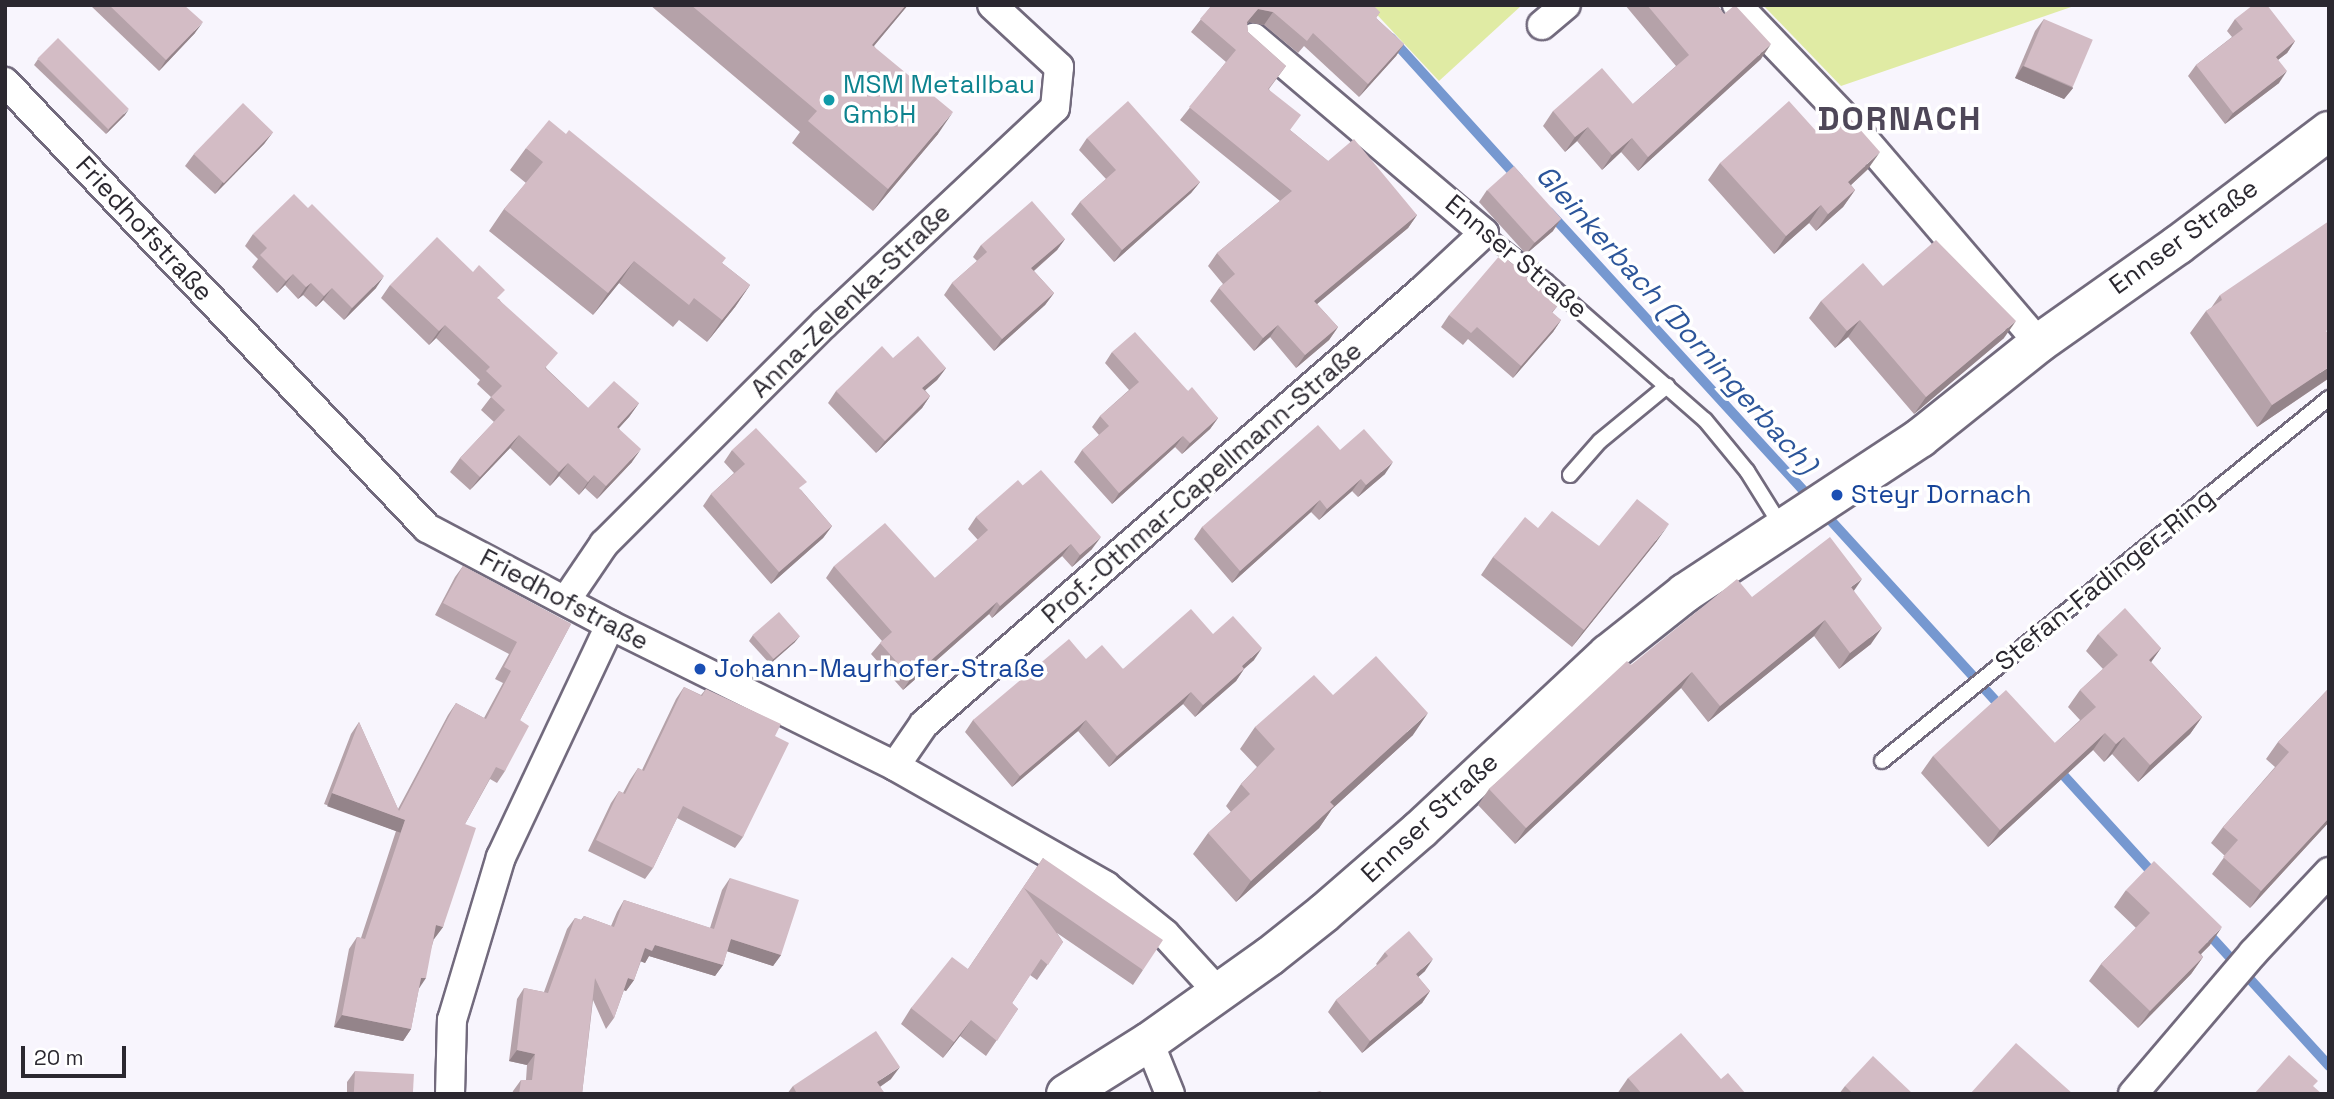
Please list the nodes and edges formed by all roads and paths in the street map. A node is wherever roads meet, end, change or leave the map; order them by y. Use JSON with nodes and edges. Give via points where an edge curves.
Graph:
{"nodes":[{"id":1,"x":992,"y":5,"type":"edge"},
{"id":2,"x":1566,"y":5,"type":"edge"},
{"id":3,"x":1737,"y":5,"type":"edge"},
{"id":4,"x":1542,"y":25,"type":"dead end"},
{"id":5,"x":1254,"y":38,"type":"edge"},
{"id":6,"x":5,"y":82,"type":"edge"},
{"id":7,"x":2329,"y":131,"type":"edge"},
{"id":8,"x":1484,"y":233,"type":"junction"},
{"id":9,"x":2039,"y":343,"type":"junction"},
{"id":10,"x":1667,"y":386,"type":"junction"},
{"id":11,"x":2329,"y":398,"type":"edge"},
{"id":12,"x":1570,"y":475,"type":"dead end"},
{"id":13,"x":1794,"y":523,"type":"junction"},
{"id":14,"x":566,"y":600,"type":"junction"},
{"id":15,"x":610,"y":625,"type":"junction"},
{"id":16,"x":1882,"y":761,"type":"dead end"},
{"id":17,"x":895,"y":766,"type":"junction"},
{"id":18,"x":2329,"y":872,"type":"edge"},
{"id":19,"x":1219,"y":993,"type":"junction"},
{"id":20,"x":1149,"y":1042,"type":"junction"},
{"id":21,"x":450,"y":1094,"type":"edge"},
{"id":22,"x":1066,"y":1094,"type":"edge"},
{"id":23,"x":1170,"y":1094,"type":"edge"},
{"id":24,"x":2133,"y":1094,"type":"edge"}],
"edges":[{"from":1,"to":14,"type":"street","name":"Anna-Zelenka-Straße","via":[[1059,67],[1055,108],[824,324],[604,544]]},
{"from":2,"to":4,"type":"street"},
{"from":3,"to":9,"type":"street","via":[[1853,126]]},
{"from":5,"to":8,"type":"street","name":"Ennser Straße"},
{"from":6,"to":14,"type":"street","name":"Friedhofstraße","via":[[428,528]]},
{"from":7,"to":9,"type":"street","name":"Ennser Straße"},
{"from":8,"to":10,"type":"lane","name":"Ennser Straße"},
{"from":8,"to":17,"type":"street","name":"Prof.-Othmar-Capellmann-Straße","via":[[924,724]]},
{"from":9,"to":13,"type":"street","name":"Ennser Straße","via":[[1966,404]]},
{"from":10,"to":12,"type":"lane","via":[[1600,441]]},
{"from":10,"to":13,"type":"lane","name":"Ennser Straße","via":[[1724,442]]},
{"from":11,"to":16,"type":"lane","name":"Stefan-Fadinger-Ring"},
{"from":13,"to":19,"type":"street","name":"Ennser Straße","via":[[1685,593],[1608,654],[1366,878]]},
{"from":14,"to":15,"type":"street","name":"Friedhofstraße"},
{"from":15,"to":17,"type":"street","name":"Friedhofstraße"},
{"from":15,"to":21,"type":"street","via":[[501,857],[452,1020]]},
{"from":17,"to":19,"type":"street","name":"Friedhofstraße","via":[[1106,886],[1165,934]]},
{"from":18,"to":24,"type":"street"},
{"from":19,"to":20,"type":"street","name":"Ennser Straße"},
{"from":20,"to":22,"type":"street","name":"Ennser Straße"},
{"from":20,"to":23,"type":"street"}]}
